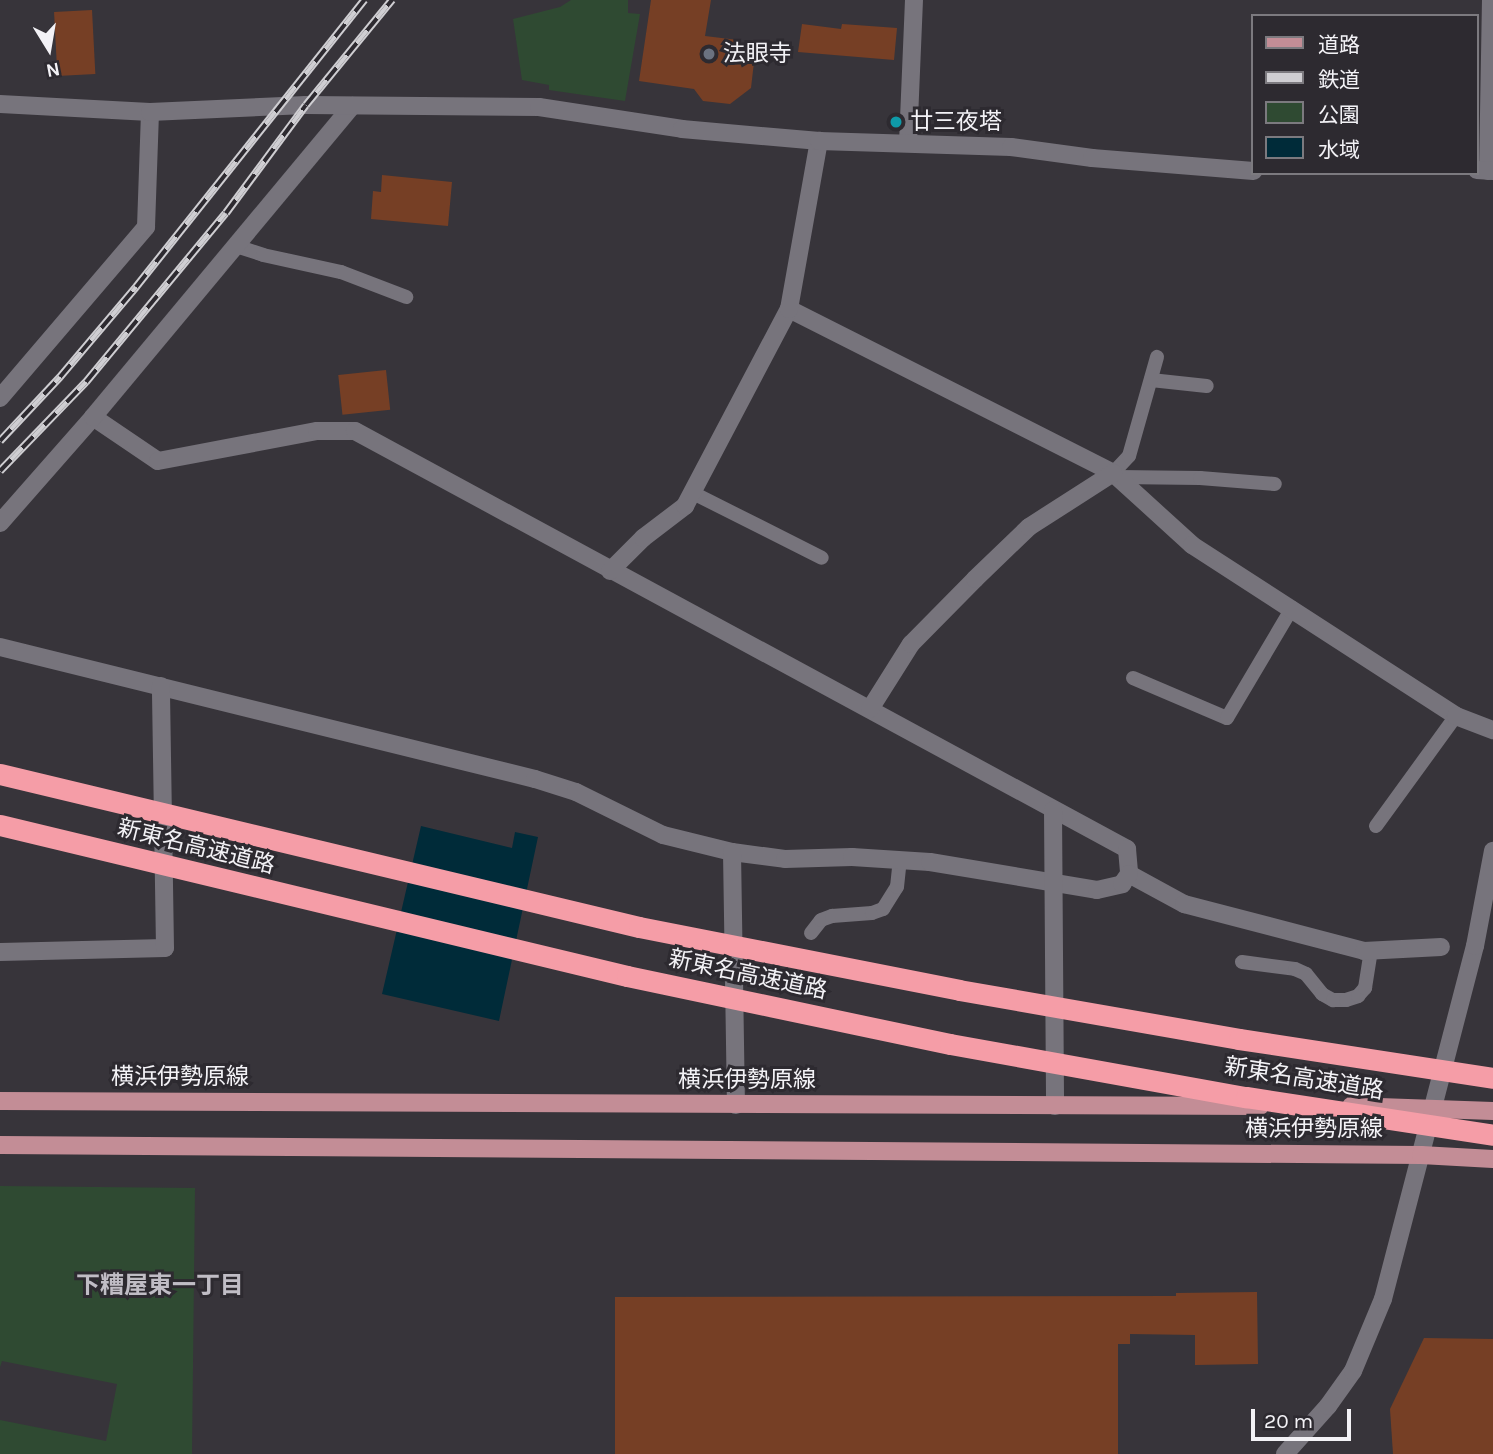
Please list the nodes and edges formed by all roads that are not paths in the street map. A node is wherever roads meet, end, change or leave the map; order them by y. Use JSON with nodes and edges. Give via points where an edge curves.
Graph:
{"nodes":[{"id":1,"x":915,"y":0,"type":"edge"},
{"id":2,"x":1491,"y":0,"type":"edge"},
{"id":3,"x":0,"y":104,"type":"edge"},
{"id":4,"x":352,"y":106,"type":"junction"},
{"id":5,"x":150,"y":112,"type":"junction"},
{"id":6,"x":819,"y":141,"type":"junction"},
{"id":7,"x":908,"y":143,"type":"junction"},
{"id":8,"x":1252,"y":171,"type":"edge"},
{"id":9,"x":1486,"y":171,"type":"edge"},
{"id":10,"x":236,"y":246,"type":"junction"},
{"id":11,"x":406,"y":297,"type":"dead end"},
{"id":12,"x":789,"y":309,"type":"junction"},
{"id":13,"x":1157,"y":357,"type":"dead end"},
{"id":14,"x":1151,"y":380,"type":"junction"},
{"id":15,"x":1207,"y":386,"type":"dead end"},
{"id":16,"x":0,"y":398,"type":"edge"},
{"id":17,"x":93,"y":417,"type":"junction"},
{"id":18,"x":1116,"y":475,"type":"junction"},
{"id":19,"x":1275,"y":484,"type":"dead end"},
{"id":20,"x":693,"y":493,"type":"junction"},
{"id":21,"x":0,"y":523,"type":"edge"},
{"id":22,"x":822,"y":558,"type":"dead end"},
{"id":23,"x":610,"y":571,"type":"junction"},
{"id":24,"x":1292,"y":608,"type":"junction"},
{"id":25,"x":0,"y":647,"type":"edge"},
{"id":26,"x":1133,"y":678,"type":"dead end"},
{"id":27,"x":162,"y":686,"type":"junction"},
{"id":28,"x":870,"y":709,"type":"junction"},
{"id":29,"x":1456,"y":716,"type":"junction"},
{"id":30,"x":1493,"y":730,"type":"edge"},
{"id":31,"x":0,"y":774,"type":"edge"},
{"id":32,"x":1053,"y":810,"type":"junction"},
{"id":33,"x":0,"y":825,"type":"edge"},
{"id":34,"x":1376,"y":825,"type":"dead end"},
{"id":35,"x":1493,"y":851,"type":"edge"},
{"id":36,"x":732,"y":852,"type":"junction"},
{"id":37,"x":900,"y":860,"type":"junction"},
{"id":38,"x":1129,"y":874,"type":"junction"},
{"id":39,"x":1054,"y":883,"type":"junction"},
{"id":40,"x":811,"y":933,"type":"dead end"},
{"id":41,"x":1441,"y":947,"type":"dead end"},
{"id":42,"x":1371,"y":950,"type":"junction"},
{"id":43,"x":0,"y":952,"type":"edge"},
{"id":44,"x":1242,"y":962,"type":"dead end"},
{"id":45,"x":1493,"y":1079,"type":"edge"},
{"id":46,"x":0,"y":1101,"type":"edge"},
{"id":47,"x":736,"y":1105,"type":"junction"},
{"id":48,"x":1055,"y":1106,"type":"junction"},
{"id":49,"x":1434,"y":1107,"type":"junction"},
{"id":50,"x":1493,"y":1111,"type":"edge"},
{"id":51,"x":1493,"y":1135,"type":"edge"},
{"id":52,"x":0,"y":1145,"type":"edge"},
{"id":53,"x":1421,"y":1154,"type":"junction"},
{"id":54,"x":1493,"y":1159,"type":"edge"},
{"id":55,"x":1284,"y":1454,"type":"edge"}],
"edges":[{"from":1,"to":7,"type":"street"},
{"from":2,"to":9,"type":"street"},
{"from":3,"to":5,"type":"street"},
{"from":4,"to":5,"type":"street"},
{"from":4,"to":6,"type":"street","via":[[539,107],[682,129]]},
{"from":4,"to":10,"type":"street"},
{"from":5,"to":16,"type":"street","via":[[146,227]]},
{"from":6,"to":7,"type":"street"},
{"from":6,"to":12,"type":"street"},
{"from":7,"to":8,"type":"street","via":[[1011,147]]},
{"from":10,"to":11,"type":"lane","via":[[341,272]]},
{"from":10,"to":17,"type":"street"},
{"from":12,"to":18,"type":"street"},
{"from":12,"to":20,"type":"street"},
{"from":13,"to":14,"type":"lane"},
{"from":14,"to":15,"type":"lane"},
{"from":14,"to":18,"type":"lane","via":[[1129,456]]},
{"from":17,"to":21,"type":"street"},
{"from":17,"to":23,"type":"street","via":[[158,461],[317,431],[355,431]]},
{"from":18,"to":19,"type":"lane"},
{"from":18,"to":24,"type":"street","via":[[1192,545]]},
{"from":18,"to":28,"type":"street","via":[[1030,527],[975,579],[911,644]]},
{"from":20,"to":22,"type":"lane"},
{"from":20,"to":23,"type":"street","via":[[685,506]]},
{"from":23,"to":28,"type":"street"},
{"from":24,"to":26,"type":"lane","via":[[1227,718]]},
{"from":24,"to":29,"type":"street"},
{"from":25,"to":27,"type":"street"},
{"from":27,"to":36,"type":"street","via":[[560,786],[663,835]]},
{"from":27,"to":43,"type":"street","via":[[165,948]]},
{"from":28,"to":32,"type":"street"},
{"from":29,"to":30,"type":"street"},
{"from":29,"to":34,"type":"lane"},
{"from":31,"to":45,"type":"highway","name":"新東名高速道路","via":[[639,927],[986,995]]},
{"from":32,"to":38,"type":"street","via":[[1127,849]]},
{"from":32,"to":39,"type":"street"},
{"from":33,"to":51,"type":"highway","name":"新東名高速道路","via":[[627,976],[923,1038],[1246,1097]]},
{"from":35,"to":49,"type":"street","via":[[1475,946]]},
{"from":36,"to":37,"type":"street","via":[[785,859]]},
{"from":36,"to":47,"type":"street"},
{"from":37,"to":39,"type":"street"},
{"from":37,"to":40,"type":"lane","via":[[897,887],[883,909],[832,916],[821,920]]},
{"from":38,"to":39,"type":"street","via":[[1109,890]]},
{"from":38,"to":42,"type":"street","via":[[1184,904]]},
{"from":39,"to":48,"type":"street"},
{"from":41,"to":42,"type":"street"},
{"from":42,"to":44,"type":"lane","via":[[1365,988],[1346,1000],[1322,994],[1306,974],[1295,969]]},
{"from":46,"to":47,"type":"main road","name":"横浜伊勢原線"},
{"from":47,"to":48,"type":"main road","name":"横浜伊勢原線"},
{"from":48,"to":49,"type":"main road","name":"横浜伊勢原線"},
{"from":49,"to":50,"type":"main road","name":"横浜伊勢原線"},
{"from":49,"to":53,"type":"street"},
{"from":52,"to":53,"type":"main road","name":"横浜伊勢原線"},
{"from":53,"to":54,"type":"main road","name":"横浜伊勢原線"},
{"from":53,"to":55,"type":"street","via":[[1371,1332],[1353,1371]]}]}
